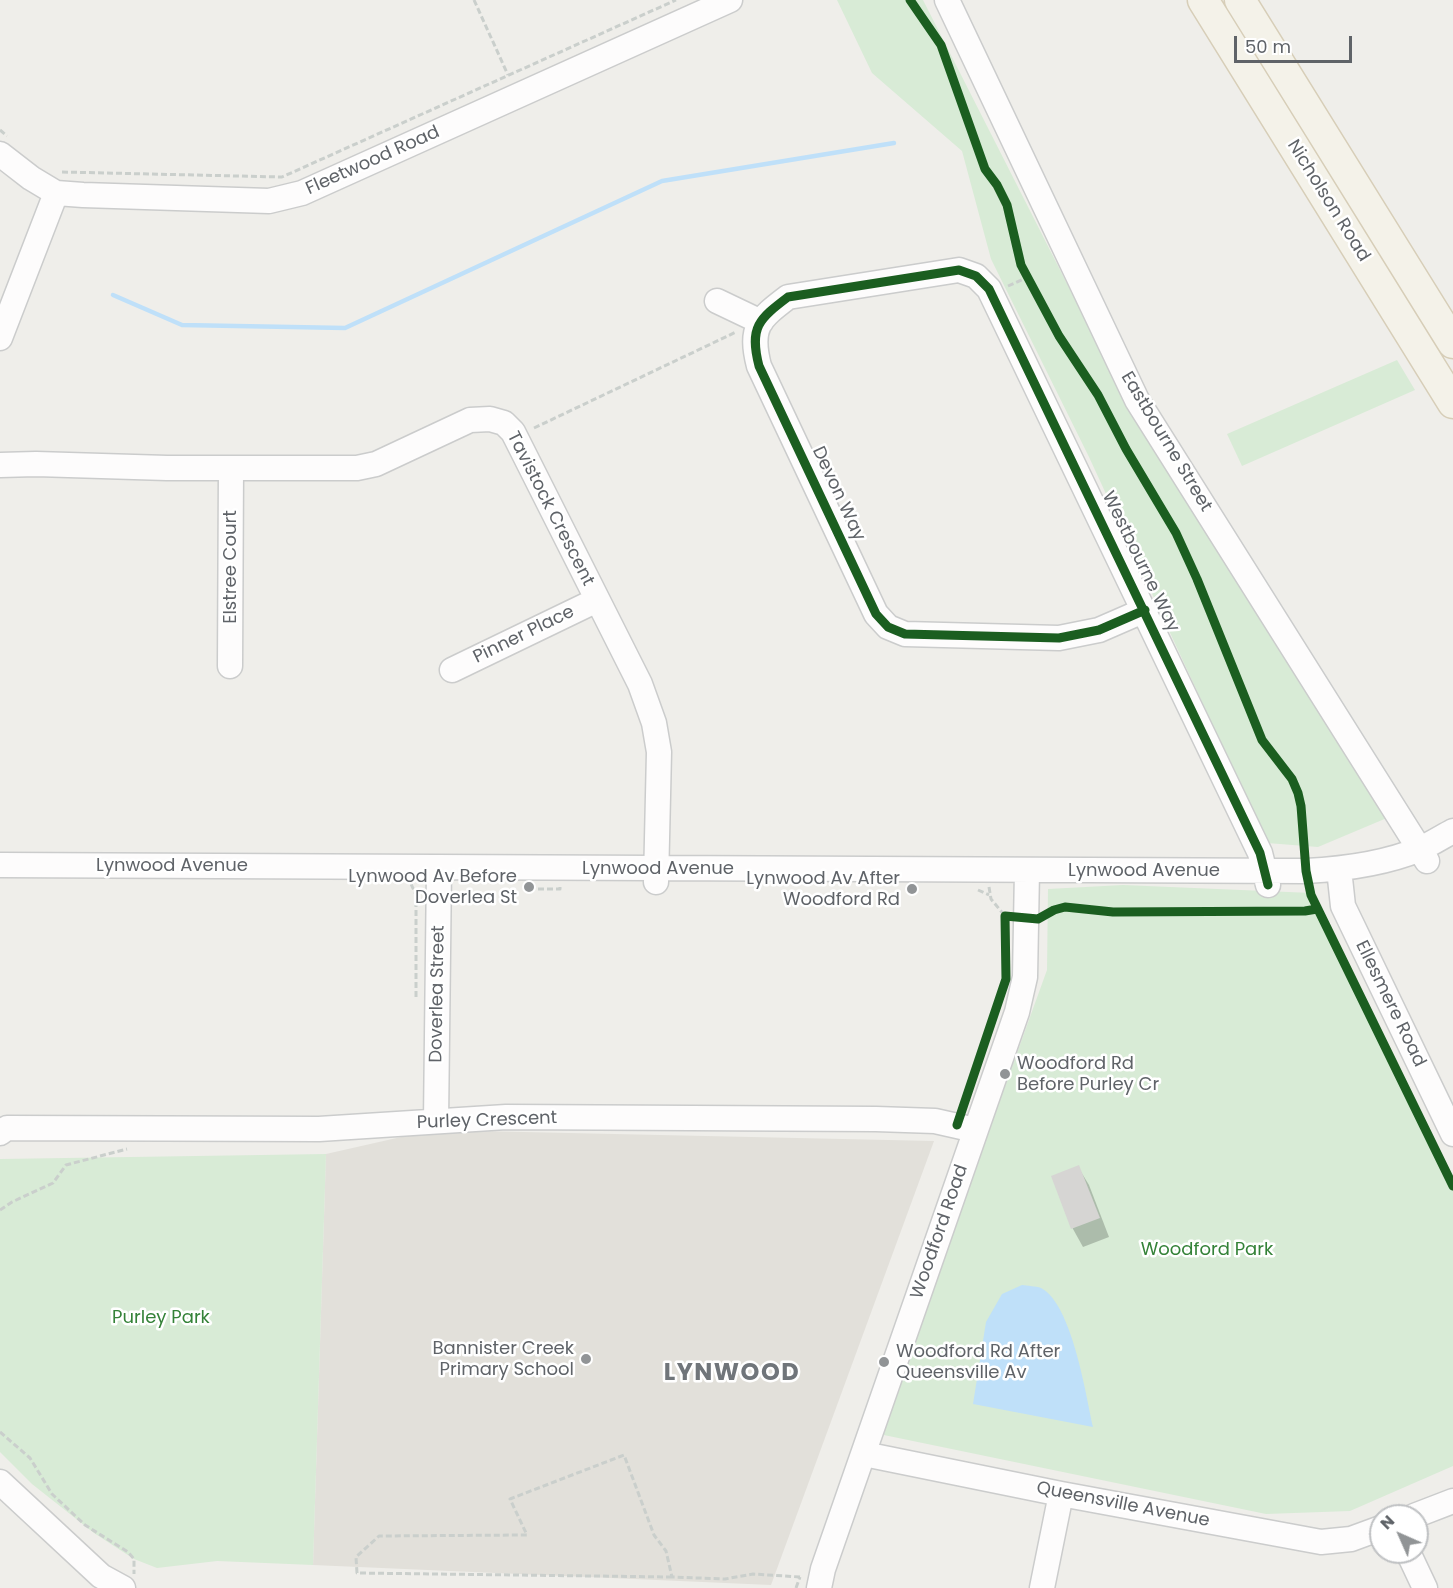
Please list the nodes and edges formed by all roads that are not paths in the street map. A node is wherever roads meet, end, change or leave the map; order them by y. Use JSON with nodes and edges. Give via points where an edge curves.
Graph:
{"nodes":[{"id":1,"x":730,"y":0,"type":"edge"},
{"id":2,"x":947,"y":0,"type":"edge"},
{"id":3,"x":1203,"y":0,"type":"edge"},
{"id":4,"x":1240,"y":0,"type":"edge"},
{"id":5,"x":0,"y":154,"type":"edge"},
{"id":6,"x":55,"y":182,"type":"junction"},
{"id":7,"x":717,"y":301,"type":"dead end"},
{"id":8,"x":758,"y":327,"type":"junction"},
{"id":9,"x":0,"y":338,"type":"edge"},
{"id":10,"x":1453,"y":343,"type":"edge"},
{"id":11,"x":1449,"y":391,"type":"edge"},
{"id":12,"x":0,"y":465,"type":"edge"},
{"id":13,"x":231,"y":468,"type":"junction"},
{"id":14,"x":597,"y":600,"type":"junction"},
{"id":15,"x":1145,"y":610,"type":"junction"},
{"id":16,"x":231,"y":666,"type":"dead end"},
{"id":17,"x":452,"y":670,"type":"dead end"},
{"id":18,"x":1453,"y":831,"type":"edge"},
{"id":19,"x":1453,"y":848,"type":"edge"},
{"id":20,"x":1424,"y":855,"type":"junction"},
{"id":21,"x":0,"y":865,"type":"edge"},
{"id":22,"x":439,"y":874,"type":"junction"},
{"id":23,"x":656,"y":875,"type":"junction"},
{"id":24,"x":1340,"y":876,"type":"junction"},
{"id":25,"x":1027,"y":877,"type":"junction"},
{"id":26,"x":1266,"y":878,"type":"junction"},
{"id":27,"x":0,"y":879,"type":"edge"},
{"id":28,"x":436,"y":1121,"type":"junction"},
{"id":29,"x":975,"y":1130,"type":"junction"},
{"id":30,"x":0,"y":1132,"type":"edge"},
{"id":31,"x":1453,"y":1134,"type":"edge"},
{"id":32,"x":864,"y":1454,"type":"junction"},
{"id":33,"x":0,"y":1482,"type":"edge"},
{"id":34,"x":1061,"y":1494,"type":"junction"},
{"id":35,"x":1453,"y":1501,"type":"edge"},
{"id":36,"x":1429,"y":1510,"type":"edge"},
{"id":37,"x":1369,"y":1532,"type":"edge"},
{"id":38,"x":1414,"y":1564,"type":"edge"},
{"id":39,"x":128,"y":1583,"type":"edge"},
{"id":40,"x":810,"y":1583,"type":"edge"},
{"id":41,"x":1042,"y":1588,"type":"edge"},
{"id":42,"x":1425,"y":1588,"type":"edge"}],
"edges":[{"from":1,"to":6,"type":"street","name":"Fleetwood Road","via":[[302,193],[269,201],[83,195]]},
{"from":2,"to":20,"type":"street","name":"Eastbourne Street","via":[[1137,400]]},
{"from":3,"to":11,"type":"main road","name":"Nicholson Road"},
{"from":4,"to":10,"type":"main road","name":"Nicholson Road"},
{"from":5,"to":6,"type":"street","name":"Fleetwood Road","via":[[31,178]]},
{"from":6,"to":9,"type":"street"},
{"from":7,"to":8,"type":"street"},
{"from":8,"to":15,"type":"street","name":"Devon Way","via":[[754,346],[759,366],[876,614],[888,627],[905,634],[1059,638],[1099,630]]},
{"from":8,"to":15,"type":"street","name":"Westbourne Way","via":[[788,297],[959,270],[976,276],[989,289]]},
{"from":12,"to":13,"type":"street","name":"Tavistock Crescent"},
{"from":13,"to":14,"type":"street","name":"Tavistock Crescent","via":[[357,468],[376,464],[470,420],[504,423],[513,432]]},
{"from":13,"to":16,"type":"street","name":"Elstree Court"},
{"from":14,"to":17,"type":"street","name":"Pinner Place"},
{"from":14,"to":23,"type":"street","name":"Tavistock Crescent","via":[[640,684],[654,723],[659,752]]},
{"from":15,"to":26,"type":"street","name":"Westbourne Way","via":[[1260,853]]},
{"from":18,"to":20,"type":"street","name":"Lynwood Avenue"},
{"from":19,"to":20,"type":"street","name":"Lynwood Avenue"},
{"from":20,"to":24,"type":"street","name":"Lynwood Avenue","via":[[1408,870],[1382,878]]},
{"from":21,"to":22,"type":"street","name":"Lynwood Avenue"},
{"from":22,"to":23,"type":"street","name":"Lynwood Avenue"},
{"from":22,"to":27,"type":"street","name":"Lynwood Avenue","via":[[410,880]]},
{"from":22,"to":28,"type":"street","name":"Doverlea Street"},
{"from":23,"to":25,"type":"street","name":"Lynwood Avenue"},
{"from":24,"to":26,"type":"street","name":"Lynwood Avenue"},
{"from":24,"to":31,"type":"street","name":"Ellesmere Road","via":[[1343,906]]},
{"from":25,"to":26,"type":"street","name":"Lynwood Avenue"},
{"from":25,"to":29,"type":"street","name":"Woodford Road","via":[[1016,922],[1025,977],[1017,1012]]},
{"from":28,"to":29,"type":"street","name":"Purley Crescent","via":[[506,1117],[876,1119],[935,1121]]},
{"from":28,"to":30,"type":"street","name":"Purley Crescent","via":[[320,1129],[7,1128]]},
{"from":29,"to":32,"type":"street","name":"Woodford Road"},
{"from":32,"to":34,"type":"street","name":"Queensville Avenue"},
{"from":32,"to":40,"type":"street","name":"Woodford Road","via":[[823,1569]]},
{"from":33,"to":39,"type":"street","via":[[101,1576]]},
{"from":34,"to":37,"type":"street","name":"Queensville Avenue","via":[[1321,1542]]},
{"from":34,"to":41,"type":"street"},
{"from":35,"to":36,"type":"street"},
{"from":38,"to":42,"type":"street"}]}
